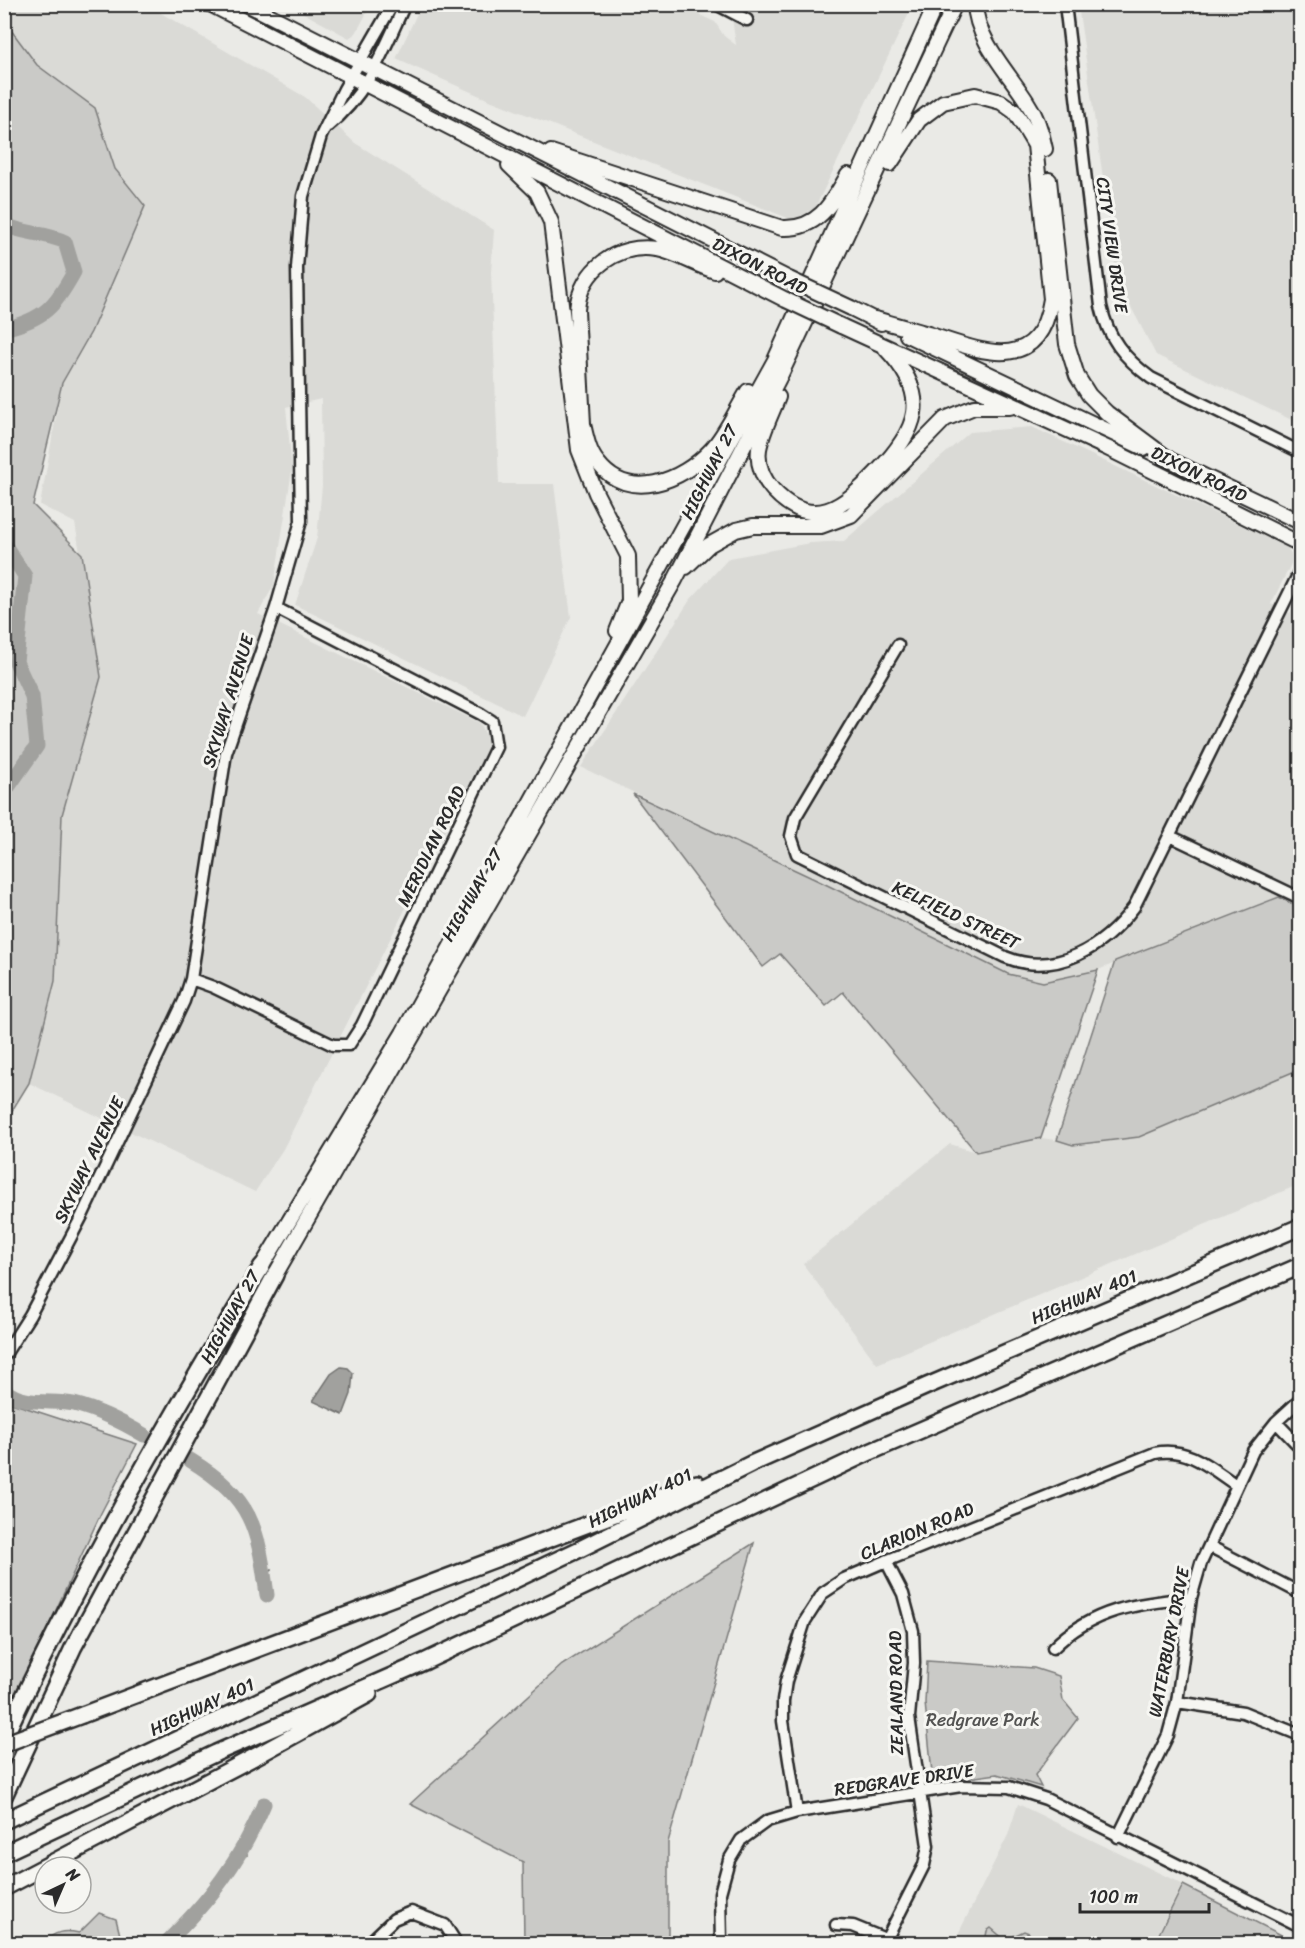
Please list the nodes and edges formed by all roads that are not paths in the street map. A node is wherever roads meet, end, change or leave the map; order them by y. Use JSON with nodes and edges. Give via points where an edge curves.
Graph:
{"nodes":[{"id":1,"x":210,"y":4,"type":"edge"},
{"id":2,"x":248,"y":4,"type":"edge"},
{"id":3,"x":393,"y":4,"type":"edge"},
{"id":4,"x":405,"y":4,"type":"edge"},
{"id":5,"x":716,"y":4,"type":"edge"},
{"id":6,"x":936,"y":4,"type":"edge"},
{"id":7,"x":955,"y":4,"type":"edge"},
{"id":8,"x":975,"y":4,"type":"edge"},
{"id":9,"x":1065,"y":4,"type":"edge"},
{"id":10,"x":747,"y":20,"type":"dead end"},
{"id":11,"x":360,"y":62,"type":"junction"},
{"id":12,"x":375,"y":69,"type":"junction"},
{"id":13,"x":351,"y":78,"type":"junction"},
{"id":14,"x":366,"y":84,"type":"junction"},
{"id":15,"x":326,"y":128,"type":"junction"},
{"id":16,"x":516,"y":141,"type":"junction"},
{"id":17,"x":872,"y":141,"type":"junction"},
{"id":18,"x":478,"y":143,"type":"junction"},
{"id":19,"x":867,"y":195,"type":"junction"},
{"id":20,"x":754,"y":283,"type":"junction"},
{"id":21,"x":874,"y":320,"type":"junction"},
{"id":22,"x":880,"y":343,"type":"junction"},
{"id":23,"x":775,"y":360,"type":"junction"},
{"id":24,"x":781,"y":374,"type":"junction"},
{"id":25,"x":1018,"y":408,"type":"junction"},
{"id":26,"x":1113,"y":434,"type":"junction"},
{"id":27,"x":1107,"y":448,"type":"junction"},
{"id":28,"x":1300,"y":452,"type":"edge"},
{"id":29,"x":1170,"y":460,"type":"junction"},
{"id":30,"x":1300,"y":522,"type":"edge"},
{"id":31,"x":1300,"y":544,"type":"edge"},
{"id":32,"x":1300,"y":571,"type":"edge"},
{"id":33,"x":675,"y":580,"type":"junction"},
{"id":34,"x":276,"y":608,"type":"junction"},
{"id":35,"x":897,"y":645,"type":"dead end"},
{"id":36,"x":610,"y":659,"type":"junction"},
{"id":37,"x":1170,"y":836,"type":"junction"},
{"id":38,"x":1300,"y":898,"type":"edge"},
{"id":39,"x":191,"y":979,"type":"junction"},
{"id":40,"x":1300,"y":1227,"type":"edge"},
{"id":41,"x":262,"y":1266,"type":"joint"},
{"id":42,"x":1300,"y":1266,"type":"edge"},
{"id":43,"x":275,"y":1275,"type":"joint"},
{"id":44,"x":5,"y":1355,"type":"edge"},
{"id":45,"x":1300,"y":1400,"type":"edge"},
{"id":46,"x":1276,"y":1422,"type":"junction"},
{"id":47,"x":1300,"y":1447,"type":"edge"},
{"id":48,"x":751,"y":1464,"type":"junction"},
{"id":49,"x":1236,"y":1485,"type":"junction"},
{"id":50,"x":1209,"y":1546,"type":"junction"},
{"id":51,"x":886,"y":1561,"type":"junction"},
{"id":52,"x":1300,"y":1593,"type":"edge"},
{"id":53,"x":1191,"y":1598,"type":"junction"},
{"id":54,"x":1053,"y":1648,"type":"dead end"},
{"id":55,"x":426,"y":1661,"type":"junction"},
{"id":56,"x":1177,"y":1702,"type":"junction"},
{"id":57,"x":1300,"y":1735,"type":"edge"},
{"id":58,"x":4,"y":1738,"type":"edge"},
{"id":59,"x":4,"y":1744,"type":"edge"},
{"id":60,"x":919,"y":1792,"type":"junction"},
{"id":61,"x":4,"y":1796,"type":"edge"},
{"id":62,"x":797,"y":1812,"type":"junction"},
{"id":63,"x":10,"y":1819,"type":"edge"},
{"id":64,"x":1118,"y":1837,"type":"junction"},
{"id":65,"x":10,"y":1850,"type":"edge"},
{"id":66,"x":4,"y":1888,"type":"edge"},
{"id":67,"x":836,"y":1925,"type":"dead end"},
{"id":68,"x":1300,"y":1926,"type":"edge"},
{"id":69,"x":884,"y":1941,"type":"edge"},
{"id":70,"x":368,"y":1944,"type":"edge"},
{"id":71,"x":457,"y":1944,"type":"edge"},
{"id":72,"x":721,"y":1944,"type":"edge"}],
"edges":[{"from":1,"to":13,"type":"main road","name":"DIXON ROAD"},
{"from":2,"to":11,"type":"main road","name":"DIXON ROAD"},
{"from":3,"to":11,"type":"street","name":"SKYWAY AVENUE"},
{"from":4,"to":12,"type":"street","name":"SKYWAY AVENUE"},
{"from":5,"to":10,"type":"street"},
{"from":6,"to":17,"type":"main road","name":"HIGHWAY 27"},
{"from":7,"to":19,"type":"main road","name":"HIGHWAY 27"},
{"from":8,"to":29,"type":"main road","via":[[981,28],[1028,104],[1044,146],[1068,344],[1077,376],[1107,413]]},
{"from":9,"to":28,"type":"street","name":"CITY VIEW DRIVE","via":[[1101,306],[1111,336],[1126,358],[1151,378]]},
{"from":11,"to":12,"type":"main road","name":"DIXON ROAD"},
{"from":11,"to":13,"type":"street","name":"SKYWAY AVENUE"},
{"from":12,"to":14,"type":"street","name":"SKYWAY AVENUE"},
{"from":12,"to":16,"type":"main road","name":"DIXON ROAD"},
{"from":13,"to":14,"type":"main road","name":"DIXON ROAD"},
{"from":13,"to":15,"type":"street","name":"SKYWAY AVENUE"},
{"from":14,"to":15,"type":"street","name":"SKYWAY AVENUE","via":[[342,115]]},
{"from":14,"to":18,"type":"main road","name":"DIXON ROAD"},
{"from":15,"to":34,"type":"street","name":"SKYWAY AVENUE","via":[[309,168],[302,203],[297,268],[301,512],[296,545]]},
{"from":16,"to":17,"type":"main road","via":[[794,229],[821,216]]},
{"from":16,"to":21,"type":"main road","name":"DIXON ROAD","bridge":true},
{"from":17,"to":23,"type":"main road","name":"HIGHWAY 27"},
{"from":18,"to":20,"type":"main road","name":"DIXON ROAD"},
{"from":18,"to":36,"type":"main road","via":[[537,192],[551,222],[579,450],[596,493],[624,543],[630,571],[629,602]]},
{"from":19,"to":21,"type":"main road","via":[[910,131],[929,111],[957,98],[975,95],[1001,102],[1023,122],[1035,145],[1051,287],[1042,327],[1016,351],[968,349]]},
{"from":19,"to":24,"type":"main road","name":"HIGHWAY 27"},
{"from":20,"to":22,"type":"main road","name":"DIXON ROAD","bridge":true},
{"from":20,"to":23,"type":"main road","via":[[658,249],[615,254],[588,276],[577,310],[583,424],[596,462],[622,482],[637,485],[666,481],[688,470],[712,449],[752,385]]},
{"from":21,"to":26,"type":"main road","name":"DIXON ROAD"},
{"from":22,"to":24,"type":"main road","via":[[909,378],[915,400],[913,424],[899,450],[850,501],[834,509],[797,510],[765,482],[759,448],[778,397]]},
{"from":22,"to":25,"type":"main road","name":"DIXON ROAD"},
{"from":23,"to":36,"type":"main road","name":"HIGHWAY 27"},
{"from":24,"to":33,"type":"main road","name":"HIGHWAY 27"},
{"from":25,"to":27,"type":"main road","name":"DIXON ROAD"},
{"from":25,"to":33,"type":"main road","via":[[974,407],[959,411],[936,427],[851,515],[821,526],[753,526],[736,530],[709,545]]},
{"from":26,"to":27,"type":"main road"},
{"from":26,"to":29,"type":"main road","name":"DIXON ROAD"},
{"from":27,"to":31,"type":"main road","name":"DIXON ROAD"},
{"from":29,"to":30,"type":"main road","name":"DIXON ROAD"},
{"from":32,"to":37,"type":"street","name":"KELFIELD STREET"},
{"from":33,"to":43,"type":"main road","name":"HIGHWAY 27"},
{"from":34,"to":39,"type":"street","name":"SKYWAY AVENUE","via":[[226,753]]},
{"from":34,"to":39,"type":"street","name":"MERIDIAN ROAD","via":[[481,714],[492,721],[496,747],[349,1045],[333,1045]]},
{"from":35,"to":37,"type":"street","name":"KELFIELD STREET","via":[[795,818],[791,836],[797,854],[1005,957],[1035,965],[1072,958],[1113,933],[1134,907]]},
{"from":36,"to":41,"type":"main road","name":"HIGHWAY 27","via":[[403,1033]]},
{"from":37,"to":38,"type":"street"},
{"from":39,"to":44,"type":"street","name":"SKYWAY AVENUE","via":[[82,1216]]},
{"from":40,"to":48,"type":"highway","name":"HIGHWAY 401"},
{"from":41,"to":58,"type":"highway","name":"HIGHWAY 27","via":[[136,1479]]},
{"from":42,"to":55,"type":"highway","via":[[870,1452]]},
{"from":43,"to":61,"type":"highway","name":"HIGHWAY 27","via":[[89,1617]]},
{"from":45,"to":46,"type":"street","name":"WATERBURY DRIVE"},
{"from":46,"to":47,"type":"street"},
{"from":46,"to":49,"type":"street","name":"WATERBURY DRIVE","via":[[1253,1451]]},
{"from":48,"to":59,"type":"highway","bridge":true,"via":[[621,1509]]},
{"from":48,"to":63,"type":"highway","name":"HIGHWAY 401"},
{"from":49,"to":50,"type":"street","name":"WATERBURY DRIVE"},
{"from":49,"to":51,"type":"street","name":"CLARION ROAD","via":[[1190,1455],[1168,1450]]},
{"from":50,"to":52,"type":"street"},
{"from":50,"to":53,"type":"street","name":"WATERBURY DRIVE"},
{"from":51,"to":60,"type":"street","name":"ZEALAND ROAD","via":[[903,1594],[913,1631],[909,1717]]},
{"from":51,"to":62,"type":"street","name":"CLARION ROAD","via":[[823,1593],[805,1620],[783,1701]]},
{"from":53,"to":54,"type":"street","via":[[1126,1606],[1070,1630]]},
{"from":53,"to":56,"type":"street","name":"WATERBURY DRIVE"},
{"from":55,"to":65,"type":"highway","via":[[245,1739]]},
{"from":55,"to":66,"type":"highway","via":[[260,1754]]},
{"from":56,"to":57,"type":"street","via":[[1243,1712]]},
{"from":56,"to":64,"type":"street","name":"WATERBURY DRIVE","via":[[1163,1749]]},
{"from":60,"to":62,"type":"street","name":"REDGRAVE DRIVE"},
{"from":60,"to":64,"type":"street","name":"REDGRAVE DRIVE","via":[[962,1786],[1009,1787],[1046,1799]]},
{"from":60,"to":69,"type":"street","name":"ZEALAND ROAD","via":[[928,1846],[926,1856]]},
{"from":62,"to":72,"type":"street","name":"REDGRAVE DRIVE","via":[[767,1821],[741,1840],[729,1860],[720,1893]]},
{"from":64,"to":68,"type":"street","name":"REDGRAVE DRIVE"},
{"from":67,"to":69,"type":"street","via":[[853,1926]]},
{"from":70,"to":71,"type":"street","via":[[394,1919],[411,1912],[445,1925]]}]}
